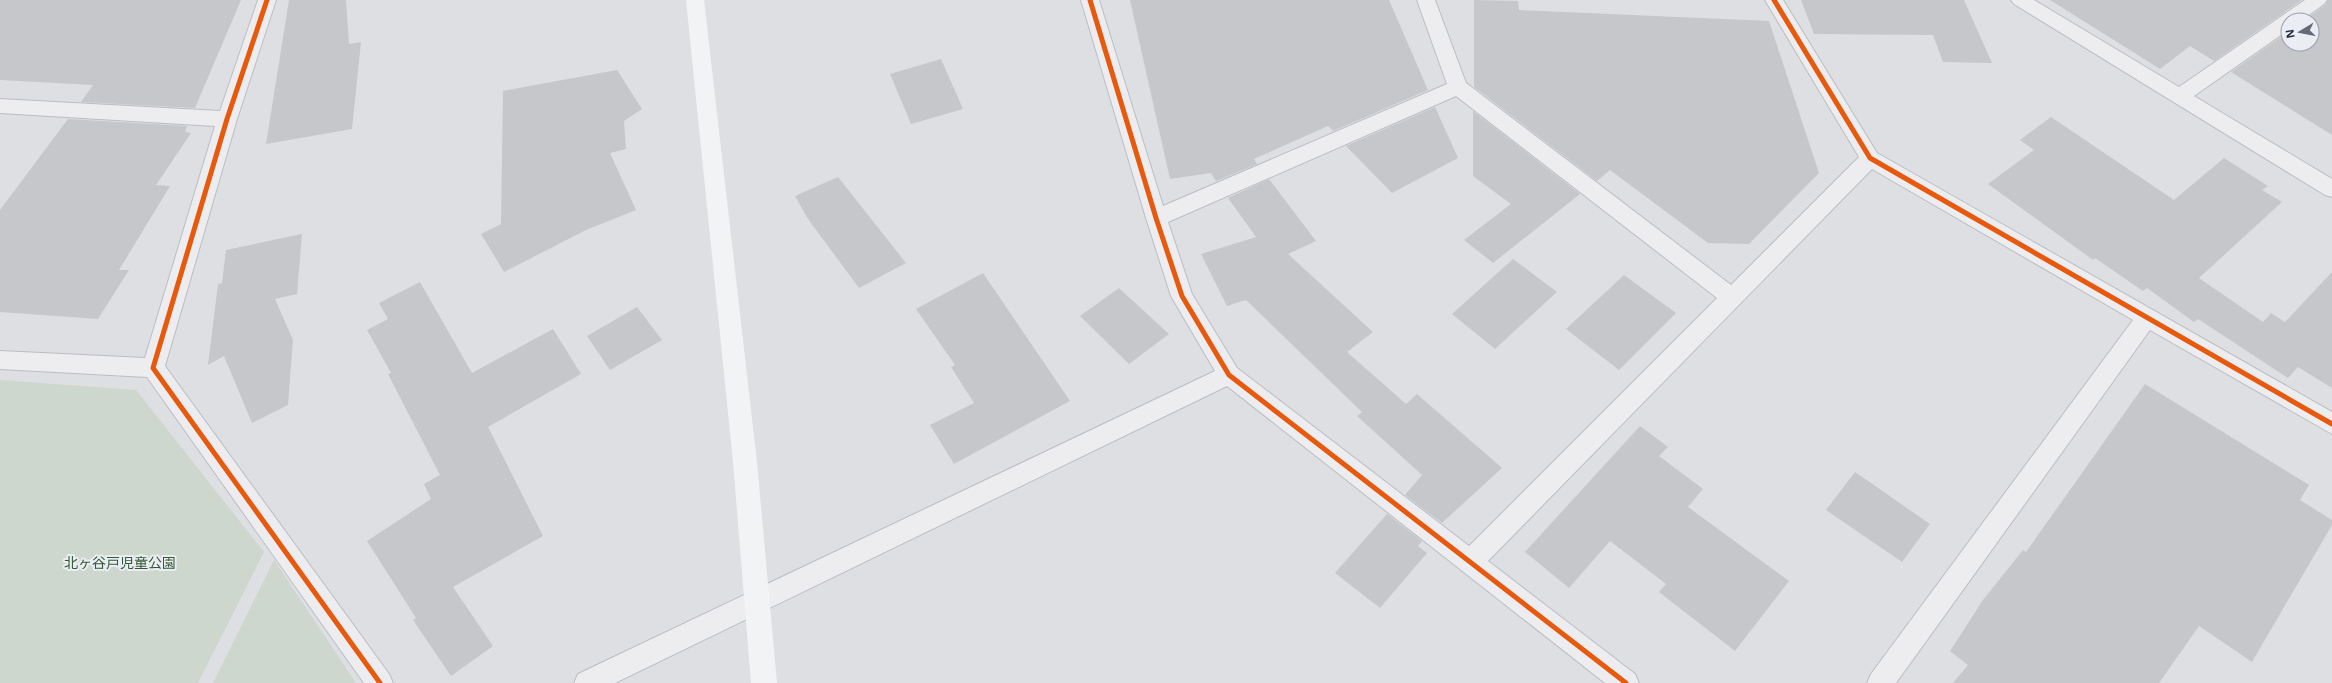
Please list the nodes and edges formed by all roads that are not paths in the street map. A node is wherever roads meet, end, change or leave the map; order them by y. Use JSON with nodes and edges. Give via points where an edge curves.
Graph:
{"nodes":[{"id":1,"x":267,"y":0,"type":"edge"},
{"id":2,"x":695,"y":0,"type":"edge"},
{"id":3,"x":1090,"y":0,"type":"edge"},
{"id":4,"x":1426,"y":0,"type":"edge"},
{"id":5,"x":1774,"y":0,"type":"edge"},
{"id":6,"x":2020,"y":0,"type":"edge"},
{"id":7,"x":2318,"y":0,"type":"edge"},
{"id":8,"x":2301,"y":12,"type":"edge"},
{"id":9,"x":2280,"y":26,"type":"edge"},
{"id":10,"x":1458,"y":87,"type":"junction"},
{"id":11,"x":2181,"y":96,"type":"junction"},
{"id":12,"x":0,"y":106,"type":"edge"},
{"id":13,"x":227,"y":119,"type":"junction"},
{"id":14,"x":1870,"y":158,"type":"junction"},
{"id":15,"x":2332,"y":189,"type":"edge"},
{"id":16,"x":1156,"y":218,"type":"junction"},
{"id":17,"x":1731,"y":297,"type":"junction"},
{"id":18,"x":2147,"y":318,"type":"junction"},
{"id":19,"x":0,"y":360,"type":"edge"},
{"id":20,"x":153,"y":368,"type":"junction"},
{"id":21,"x":1229,"y":374,"type":"junction"},
{"id":22,"x":2332,"y":424,"type":"edge"},
{"id":23,"x":1471,"y":561,"type":"junction"},
{"id":24,"x":758,"y":601,"type":"junction"},
{"id":25,"x":380,"y":683,"type":"edge"},
{"id":26,"x":587,"y":683,"type":"edge"},
{"id":27,"x":764,"y":683,"type":"edge"},
{"id":28,"x":1625,"y":683,"type":"edge"},
{"id":29,"x":1880,"y":683,"type":"edge"}],
"edges":[{"from":1,"to":13,"type":"street"},
{"from":2,"to":24,"type":"street"},
{"from":3,"to":16,"type":"street"},
{"from":4,"to":10,"type":"street"},
{"from":5,"to":14,"type":"street"},
{"from":6,"to":11,"type":"street"},
{"from":7,"to":8,"type":"street"},
{"from":9,"to":11,"type":"street"},
{"from":10,"to":16,"type":"street"},
{"from":10,"to":17,"type":"street"},
{"from":11,"to":15,"type":"street"},
{"from":12,"to":13,"type":"street"},
{"from":13,"to":20,"type":"street"},
{"from":14,"to":17,"type":"street"},
{"from":14,"to":18,"type":"street"},
{"from":16,"to":21,"type":"street","via":[[1182,296]]},
{"from":17,"to":23,"type":"street"},
{"from":18,"to":22,"type":"street"},
{"from":18,"to":29,"type":"street"},
{"from":19,"to":20,"type":"street"},
{"from":20,"to":25,"type":"street"},
{"from":21,"to":23,"type":"street"},
{"from":21,"to":24,"type":"street"},
{"from":23,"to":28,"type":"street"},
{"from":24,"to":26,"type":"street"},
{"from":24,"to":27,"type":"street"}]}
